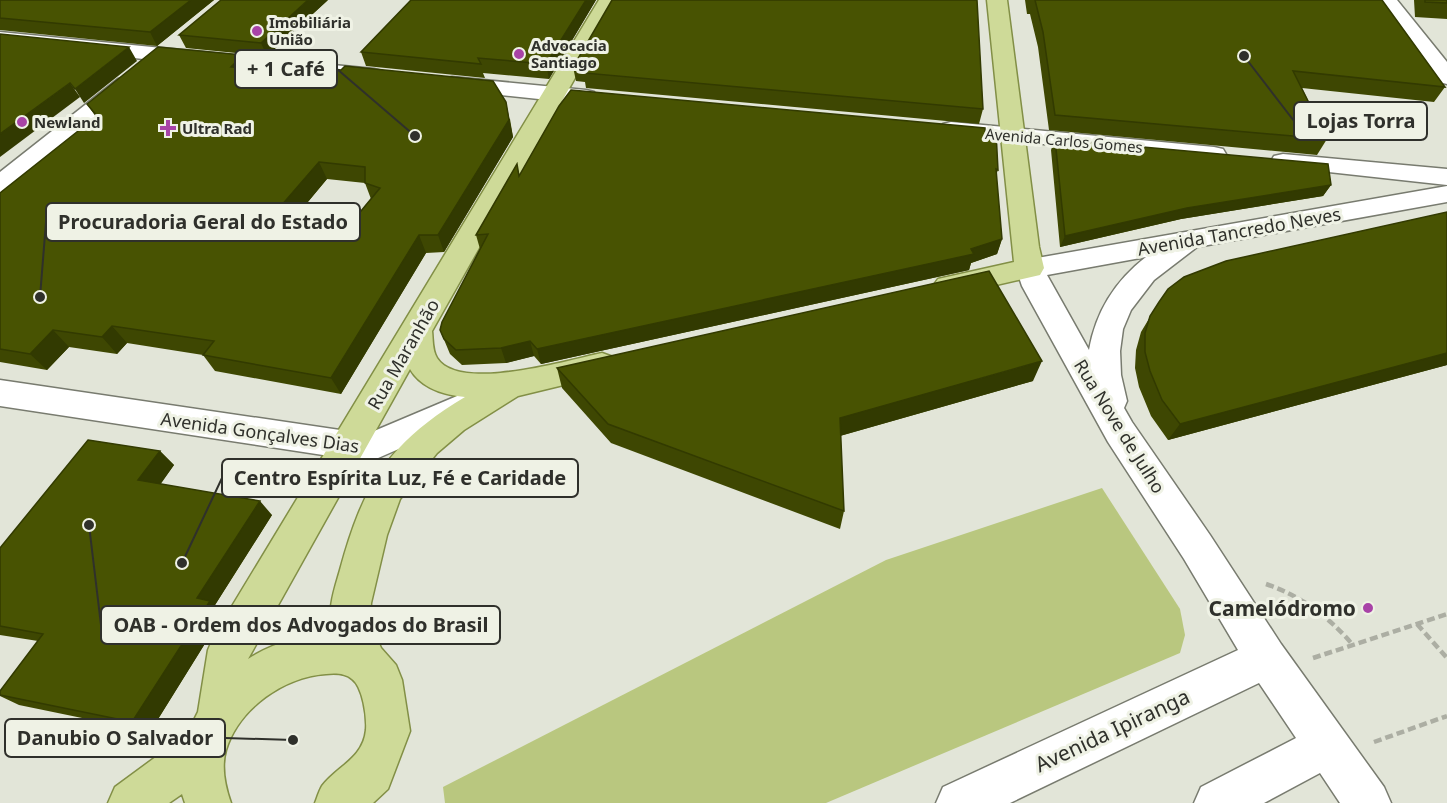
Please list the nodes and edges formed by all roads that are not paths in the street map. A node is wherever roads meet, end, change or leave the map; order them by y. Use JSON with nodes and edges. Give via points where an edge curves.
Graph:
{"nodes":[{"id":1,"x":609,"y":0,"type":"edge"},
{"id":2,"x":997,"y":0,"type":"edge"},
{"id":3,"x":1387,"y":0,"type":"edge"},
{"id":4,"x":190,"y":33,"type":"edge"},
{"id":5,"x":0,"y":38,"type":"edge"},
{"id":6,"x":163,"y":55,"type":"junction"},
{"id":7,"x":1447,"y":77,"type":"edge"},
{"id":8,"x":399,"y":78,"type":"edge"},
{"id":9,"x":434,"y":82,"type":"edge"},
{"id":10,"x":553,"y":94,"type":"junction"},
{"id":11,"x":614,"y":99,"type":"edge"},
{"id":12,"x":932,"y":128,"type":"edge"},
{"id":13,"x":1012,"y":135,"type":"junction"},
{"id":14,"x":1316,"y":164,"type":"junction"},
{"id":15,"x":1447,"y":177,"type":"edge"},
{"id":16,"x":0,"y":185,"type":"edge"},
{"id":17,"x":1447,"y":194,"type":"edge"},
{"id":18,"x":1312,"y":218,"type":"junction"},
{"id":19,"x":1200,"y":238,"type":"junction"},
{"id":20,"x":1030,"y":268,"type":"junction"},
{"id":21,"x":924,"y":292,"type":"edge"},
{"id":22,"x":417,"y":331,"type":"junction"},
{"id":23,"x":624,"y":360,"type":"edge"},
{"id":24,"x":509,"y":386,"type":"junction"},
{"id":25,"x":0,"y":393,"type":"edge"},
{"id":26,"x":1120,"y":432,"type":"junction"},
{"id":27,"x":349,"y":446,"type":"junction"},
{"id":28,"x":1266,"y":658,"type":"junction"},
{"id":29,"x":365,"y":662,"type":"junction"},
{"id":30,"x":211,"y":733,"type":"junction"},
{"id":31,"x":1328,"y":746,"type":"junction"},
{"id":32,"x":376,"y":788,"type":"edge"},
{"id":33,"x":131,"y":803,"type":"edge"},
{"id":34,"x":208,"y":803,"type":"edge"},
{"id":35,"x":338,"y":803,"type":"edge"},
{"id":36,"x":959,"y":803,"type":"edge"},
{"id":37,"x":1217,"y":803,"type":"edge"},
{"id":38,"x":1368,"y":803,"type":"edge"}],
"edges":[{"from":1,"to":10,"type":"main road","name":"Rua Maranhão"},
{"from":2,"to":13,"type":"main road","name":"Rua Nove de Julho"},
{"from":3,"to":7,"type":"main road"},
{"from":4,"to":6,"type":"main road"},
{"from":5,"to":6,"type":"main road"},
{"from":6,"to":8,"type":"main road"},
{"from":6,"to":16,"type":"main road"},
{"from":9,"to":10,"type":"main road"},
{"from":10,"to":11,"type":"main road"},
{"from":10,"to":22,"type":"main road","name":"Rua Maranhão"},
{"from":12,"to":13,"type":"main road","name":"Avenida Carlos Gomes"},
{"from":13,"to":14,"type":"main road","name":"Avenida Carlos Gomes"},
{"from":13,"to":20,"type":"main road","name":"Rua Nove de Julho"},
{"from":14,"to":15,"type":"main road","name":"Avenida Carlos Gomes"},
{"from":14,"to":18,"type":"main road","via":[[1350,177],[1357,192]]},
{"from":17,"to":18,"type":"main road","name":"Avenida Tancredo Neves"},
{"from":18,"to":19,"type":"main road","name":"Avenida Tancredo Neves"},
{"from":19,"to":20,"type":"main road","name":"Avenida Tancredo Neves"},
{"from":19,"to":26,"type":"main road","via":[[1174,251],[1147,272],[1121,301],[1108,324],[1104,339],[1106,386]]},
{"from":20,"to":21,"type":"main road"},
{"from":20,"to":26,"type":"main road","name":"Rua Nove de Julho"},
{"from":22,"to":24,"type":"main road","via":[[420,362],[428,371],[462,385]]},
{"from":22,"to":27,"type":"main road","name":"Rua Maranhão"},
{"from":23,"to":24,"type":"main road"},
{"from":24,"to":27,"type":"main road","name":"Avenida Gonçalves Dias","via":[[369,448]]},
{"from":24,"to":29,"type":"main road","via":[[452,421],[425,443],[386,492],[368,535],[351,603],[350,622]]},
{"from":25,"to":27,"type":"main road","name":"Avenida Gonçalves Dias"},
{"from":26,"to":28,"type":"main road","name":"Rua Nove de Julho"},
{"from":27,"to":30,"type":"main road","name":"Rua Maranhão","via":[[229,650]]},
{"from":28,"to":31,"type":"main road","name":"Rua Nove de Julho"},
{"from":28,"to":36,"type":"main road","name":"Avenida Ipiranga"},
{"from":29,"to":30,"type":"main road","via":[[338,653],[309,655],[276,665],[244,686]]},
{"from":29,"to":32,"type":"main road","via":[[381,680],[388,731]]},
{"from":30,"to":33,"type":"main road"},
{"from":30,"to":34,"type":"main road","name":"Rua Maranhão","via":[[201,783]]},
{"from":31,"to":37,"type":"main road"},
{"from":31,"to":38,"type":"main road","name":"Rua Nove de Julho"},
{"from":32,"to":35,"type":"main road"}]}
